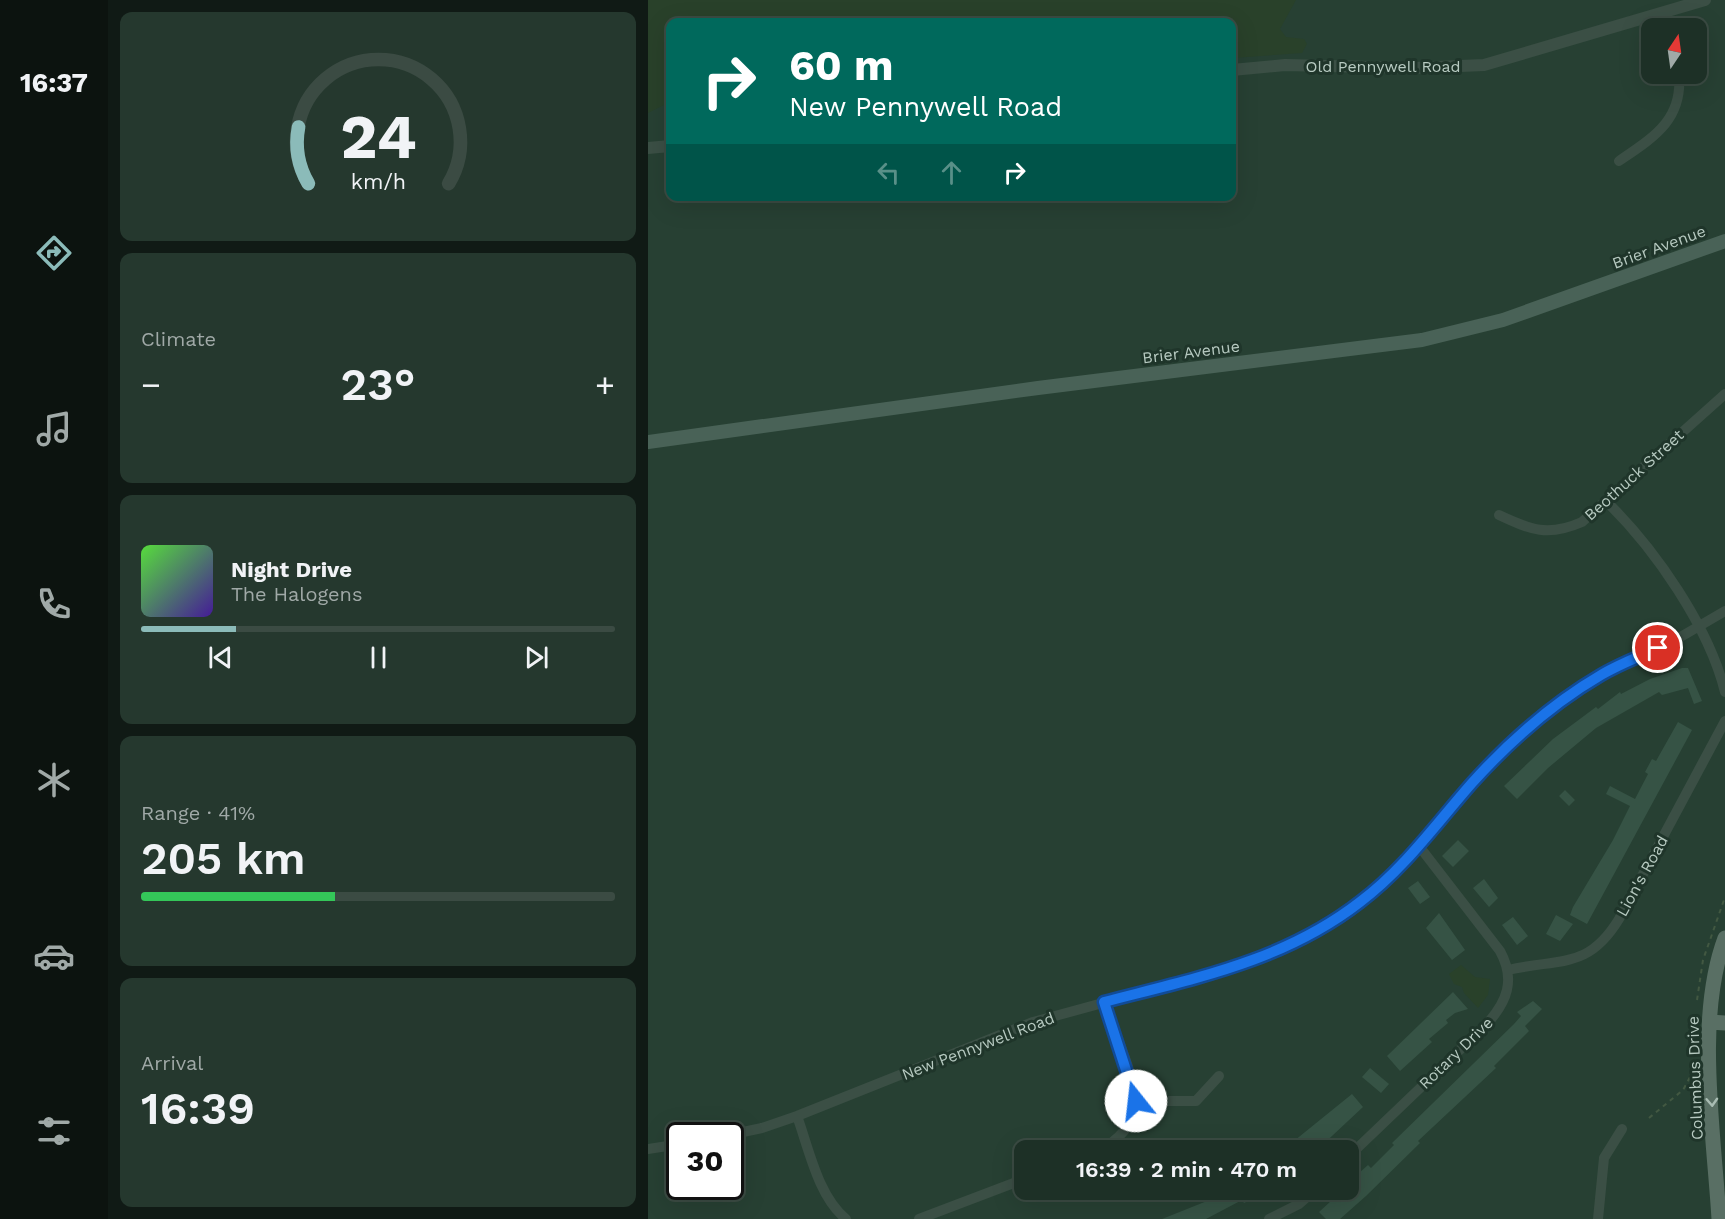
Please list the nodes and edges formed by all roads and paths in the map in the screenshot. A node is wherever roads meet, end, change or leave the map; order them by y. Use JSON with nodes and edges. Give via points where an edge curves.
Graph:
{"nodes":[{"id":1,"x":1705,"y":0,"type":"edge"},
{"id":2,"x":1662,"y":12,"type":"junction"},
{"id":3,"x":1664,"y":18,"type":"edge"},
{"id":4,"x":1236,"y":70,"type":"edge"},
{"id":5,"x":1678,"y":84,"type":"edge"},
{"id":6,"x":666,"y":146,"type":"edge"},
{"id":7,"x":648,"y":148,"type":"edge"},
{"id":8,"x":1619,"y":161,"type":"dead end"},
{"id":9,"x":1725,"y":241,"type":"edge"},
{"id":10,"x":1725,"y":394,"type":"edge"},
{"id":11,"x":648,"y":442,"type":"edge"},
{"id":12,"x":1607,"y":502,"type":"junction"},
{"id":13,"x":1499,"y":515,"type":"dead end"},
{"id":14,"x":1725,"y":612,"type":"edge"},
{"id":15,"x":1698,"y":627,"type":"junction"},
{"id":16,"x":1725,"y":692,"type":"edge"},
{"id":17,"x":1725,"y":725,"type":"edge"},
{"id":18,"x":1419,"y":846,"type":"junction"},
{"id":19,"x":1725,"y":938,"type":"edge"},
{"id":20,"x":1508,"y":970,"type":"junction"},
{"id":21,"x":1104,"y":1002,"type":"junction"},
{"id":22,"x":1717,"y":1023,"type":"edge"},
{"id":23,"x":1697,"y":1063,"type":"dead end"},
{"id":24,"x":1219,"y":1076,"type":"dead end"},
{"id":25,"x":1136,"y":1101,"type":"junction"},
{"id":26,"x":797,"y":1116,"type":"junction"},
{"id":27,"x":1648,"y":1118,"type":"dead end"},
{"id":28,"x":1622,"y":1129,"type":"dead end"},
{"id":29,"x":744,"y":1132,"type":"edge"},
{"id":30,"x":1113,"y":1140,"type":"edge"},
{"id":31,"x":666,"y":1146,"type":"edge"},
{"id":32,"x":1359,"y":1146,"type":"edge"},
{"id":33,"x":648,"y":1149,"type":"edge"},
{"id":34,"x":1014,"y":1183,"type":"edge"},
{"id":35,"x":1304,"y":1200,"type":"edge"},
{"id":36,"x":846,"y":1219,"type":"edge"},
{"id":37,"x":919,"y":1219,"type":"edge"},
{"id":38,"x":1269,"y":1219,"type":"edge"},
{"id":39,"x":1598,"y":1219,"type":"edge"},
{"id":40,"x":1719,"y":1219,"type":"edge"}],
"edges":[{"from":1,"to":2,"type":"street","name":"Old Pennywell Road"},
{"from":2,"to":3,"type":"street"},
{"from":2,"to":4,"type":"street","name":"Old Pennywell Road","via":[[1484,65],[1286,65]]},
{"from":5,"to":8,"type":"street","via":[[1674,114],[1652,138]]},
{"from":6,"to":7,"type":"street"},
{"from":9,"to":11,"type":"main road","name":"Brier Avenue","via":[[1503,320],[1422,340]]},
{"from":10,"to":12,"type":"street","name":"Beothuck Street"},
{"from":12,"to":13,"type":"street","name":"Beothuck Street","via":[[1582,522],[1557,531],[1531,530]]},
{"from":12,"to":15,"type":"street","via":[[1647,548]]},
{"from":14,"to":15,"type":"street","name":"New Pennywell Road"},
{"from":15,"to":16,"type":"street"},
{"from":15,"to":18,"type":"street","name":"New Pennywell Road","via":[[1603,674],[1548,712],[1491,763]]},
{"from":17,"to":20,"type":"street","name":"Lion's Road","via":[[1601,944],[1574,959]]},
{"from":18,"to":20,"type":"street","via":[[1500,951]]},
{"from":18,"to":21,"type":"street","name":"New Pennywell Road","via":[[1360,903],[1298,943],[1249,963]]},
{"from":19,"to":22,"type":"main road","name":"Columbus Drive","via":[[1716,970]]},
{"from":20,"to":32,"type":"street","name":"Rotary Drive","via":[[1506,997],[1496,1015]]},
{"from":21,"to":25,"type":"street"},
{"from":21,"to":26,"type":"street","name":"New Pennywell Road","via":[[996,1036]]},
{"from":22,"to":40,"type":"main road","name":"Columbus Drive","one_way":true,"via":[[1709,1049]]},
{"from":23,"to":27,"type":"path","via":[[1683,1090]]},
{"from":24,"to":25,"type":"street","via":[[1196,1101]]},
{"from":25,"to":30,"type":"street","via":[[1126,1128]]},
{"from":26,"to":29,"type":"street","name":"New Pennywell Road"},
{"from":26,"to":36,"type":"street","via":[[827,1195]]},
{"from":28,"to":39,"type":"street","via":[[1604,1158]]},
{"from":31,"to":33,"type":"street"},
{"from":34,"to":37,"type":"street"},
{"from":35,"to":38,"type":"street"}]}
